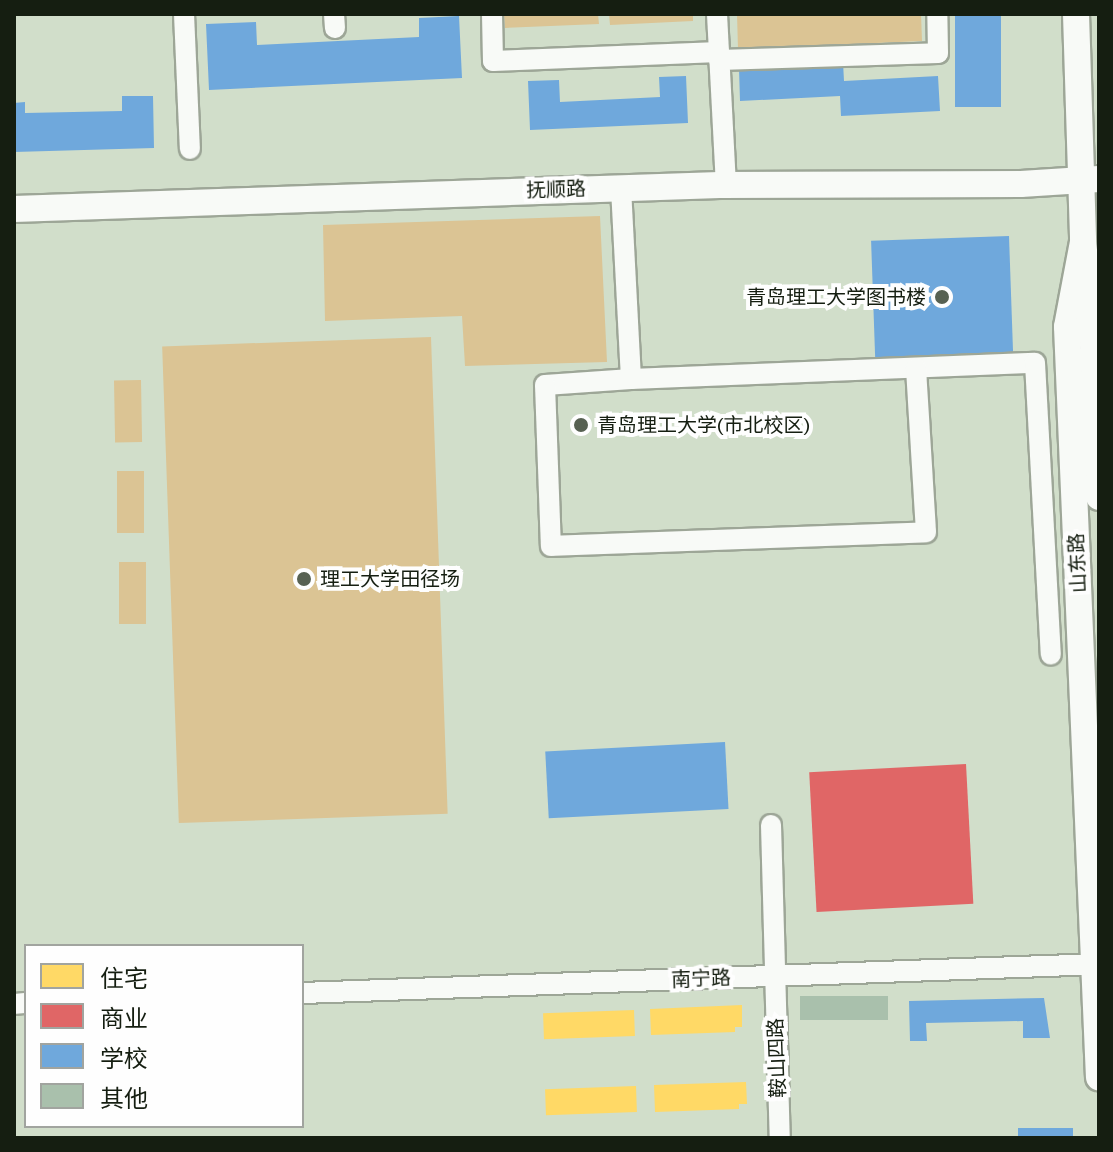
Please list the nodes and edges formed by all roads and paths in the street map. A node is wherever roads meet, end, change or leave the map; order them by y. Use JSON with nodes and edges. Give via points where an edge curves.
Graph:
{"nodes":[{"id":1,"x":184,"y":14,"type":"edge"},
{"id":2,"x":492,"y":14,"type":"edge"},
{"id":3,"x":717,"y":14,"type":"edge"},
{"id":4,"x":937,"y":14,"type":"edge"},
{"id":5,"x":1076,"y":14,"type":"edge"},
{"id":6,"x":719,"y":56,"type":"junction"},
{"id":7,"x":190,"y":149,"type":"dead end"},
{"id":8,"x":725,"y":177,"type":"junction"},
{"id":9,"x":1090,"y":180,"type":"edge"},
{"id":10,"x":621,"y":188,"type":"junction"},
{"id":11,"x":14,"y":209,"type":"edge"},
{"id":12,"x":1083,"y":242,"type":"junction"},
{"id":13,"x":916,"y":368,"type":"junction"},
{"id":14,"x":631,"y":379,"type":"junction"},
{"id":15,"x":1099,"y":497,"type":"edge"},
{"id":16,"x":1051,"y":655,"type":"dead end"},
{"id":17,"x":771,"y":825,"type":"dead end"},
{"id":18,"x":1098,"y":964,"type":"edge"},
{"id":19,"x":775,"y":977,"type":"junction"},
{"id":20,"x":304,"y":993,"type":"edge"},
{"id":21,"x":1099,"y":1077,"type":"edge"},
{"id":22,"x":780,"y":1138,"type":"edge"}],
"edges":[{"from":1,"to":7,"type":"street"},
{"from":2,"to":6,"type":"street","via":[[493,61]]},
{"from":3,"to":6,"type":"street"},
{"from":4,"to":6,"type":"street","via":[[938,53]]},
{"from":5,"to":9,"type":"main road","name":"山东路"},
{"from":6,"to":8,"type":"street"},
{"from":8,"to":9,"type":"main road","name":"抚顺路"},
{"from":8,"to":10,"type":"main road","name":"抚顺路"},
{"from":9,"to":12,"type":"main road","name":"山东路"},
{"from":10,"to":11,"type":"main road","name":"抚顺路"},
{"from":10,"to":14,"type":"street"},
{"from":12,"to":15,"type":"main road","name":"山东路","via":[[1092,320]]},
{"from":12,"to":18,"type":"main road","name":"山东路","via":[[1067,327]]},
{"from":13,"to":14,"type":"street"},
{"from":13,"to":14,"type":"street","via":[[926,532],[551,546],[545,385]]},
{"from":13,"to":16,"type":"street","via":[[1035,363]]},
{"from":17,"to":19,"type":"street","name":"鞍山四路"},
{"from":18,"to":19,"type":"street","name":"南宁路"},
{"from":18,"to":21,"type":"main road","name":"山东路"},
{"from":19,"to":20,"type":"street","name":"南宁路"},
{"from":19,"to":22,"type":"street","name":"鞍山四路"}]}
